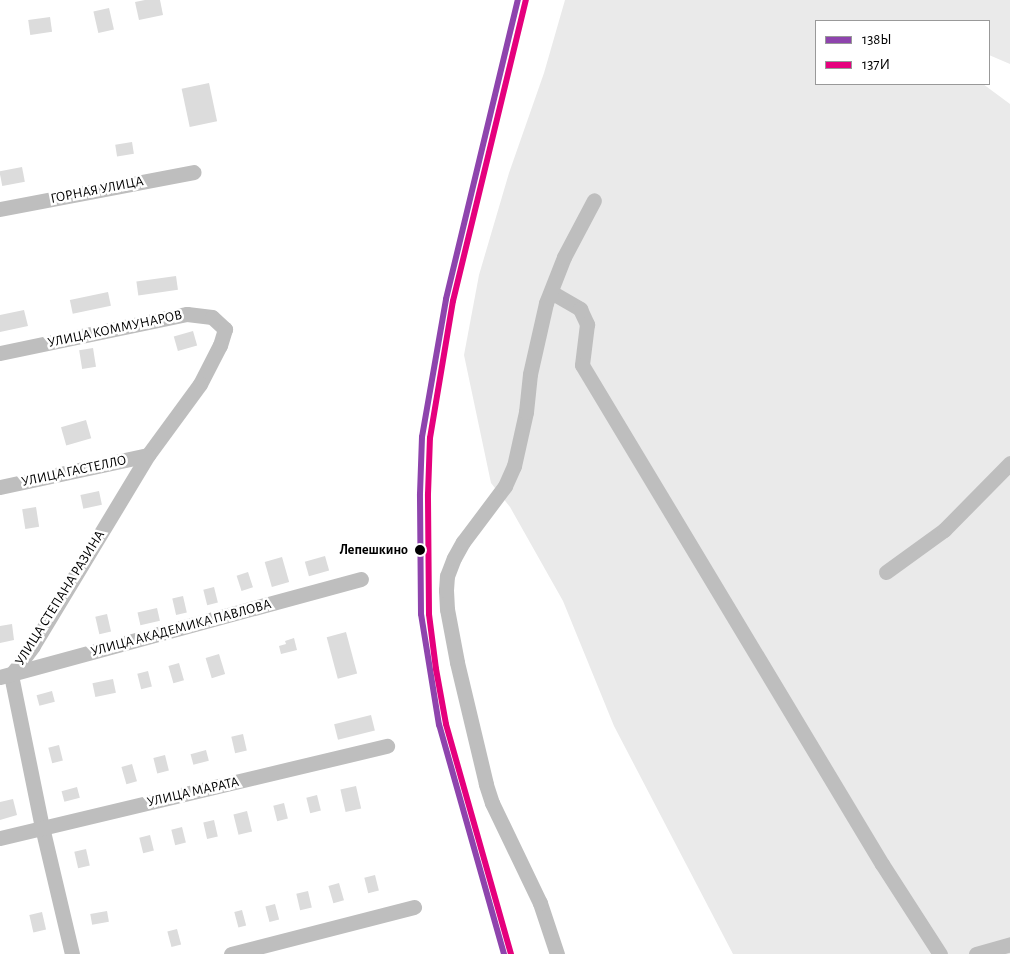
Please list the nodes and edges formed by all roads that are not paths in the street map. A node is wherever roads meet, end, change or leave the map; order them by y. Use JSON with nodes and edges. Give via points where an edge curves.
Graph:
{"nodes":[{"id":1,"x":194,"y":172,"type":"dead end"},
{"id":2,"x":594,"y":200,"type":"dead end"},
{"id":3,"x":0,"y":209,"type":"edge"},
{"id":4,"x":551,"y":292,"type":"junction"},
{"id":5,"x":225,"y":329,"type":"joint"},
{"id":6,"x":0,"y":353,"type":"edge"},
{"id":7,"x":148,"y":455,"type":"junction"},
{"id":8,"x":1010,"y":463,"type":"edge"},
{"id":9,"x":0,"y":487,"type":"edge"},
{"id":10,"x":886,"y":572,"type":"dead end"},
{"id":11,"x":361,"y":579,"type":"dead end"},
{"id":12,"x":6,"y":676,"type":"edge"},
{"id":13,"x":387,"y":746,"type":"dead end"},
{"id":14,"x":42,"y":827,"type":"junction"},
{"id":15,"x":0,"y":838,"type":"edge"},
{"id":16,"x":414,"y":907,"type":"dead end"},
{"id":17,"x":1010,"y":944,"type":"edge"},
{"id":18,"x":72,"y":954,"type":"edge"},
{"id":19,"x":231,"y":954,"type":"edge"},
{"id":20,"x":556,"y":954,"type":"edge"},
{"id":21,"x":940,"y":954,"type":"edge"},
{"id":22,"x":976,"y":954,"type":"edge"}],
"edges":[{"from":1,"to":3,"type":"street","name":"ГОРНАЯ УЛИЦА"},
{"from":2,"to":4,"type":"street","via":[[564,257]]},
{"from":4,"to":20,"type":"street","via":[[530,374],[526,412],[514,466],[505,486],[462,542],[447,576],[446,590],[457,662],[492,804],[540,903]]},
{"from":4,"to":21,"type":"street","via":[[580,309],[587,324],[582,365],[882,864]]},
{"from":5,"to":6,"type":"street","name":"УЛИЦА КОММУНАРОВ","via":[[212,317],[187,314]]},
{"from":5,"to":7,"type":"street","name":"УЛИЦА СТЕПАНА РАЗИНА","via":[[200,384]]},
{"from":7,"to":9,"type":"street","name":"УЛИЦА ГАСТЕЛЛО"},
{"from":7,"to":12,"type":"street","name":"УЛИЦА СТЕПАНА РАЗИНА","via":[[33,646]]},
{"from":8,"to":10,"type":"street","via":[[944,530]]},
{"from":11,"to":12,"type":"street","name":"УЛИЦА АКАДЕМИКА ПАВЛОВА"},
{"from":12,"to":14,"type":"street","name":"УЛИЦА СТЕПАНА РАЗИНА"},
{"from":13,"to":14,"type":"street","name":"УЛИЦА МАРАТА"},
{"from":14,"to":15,"type":"street","name":"УЛИЦА МАРАТА"},
{"from":14,"to":18,"type":"street","name":"УЛИЦА СТЕПАНА РАЗИНА"},
{"from":16,"to":19,"type":"street"},
{"from":17,"to":22,"type":"street"}]}
